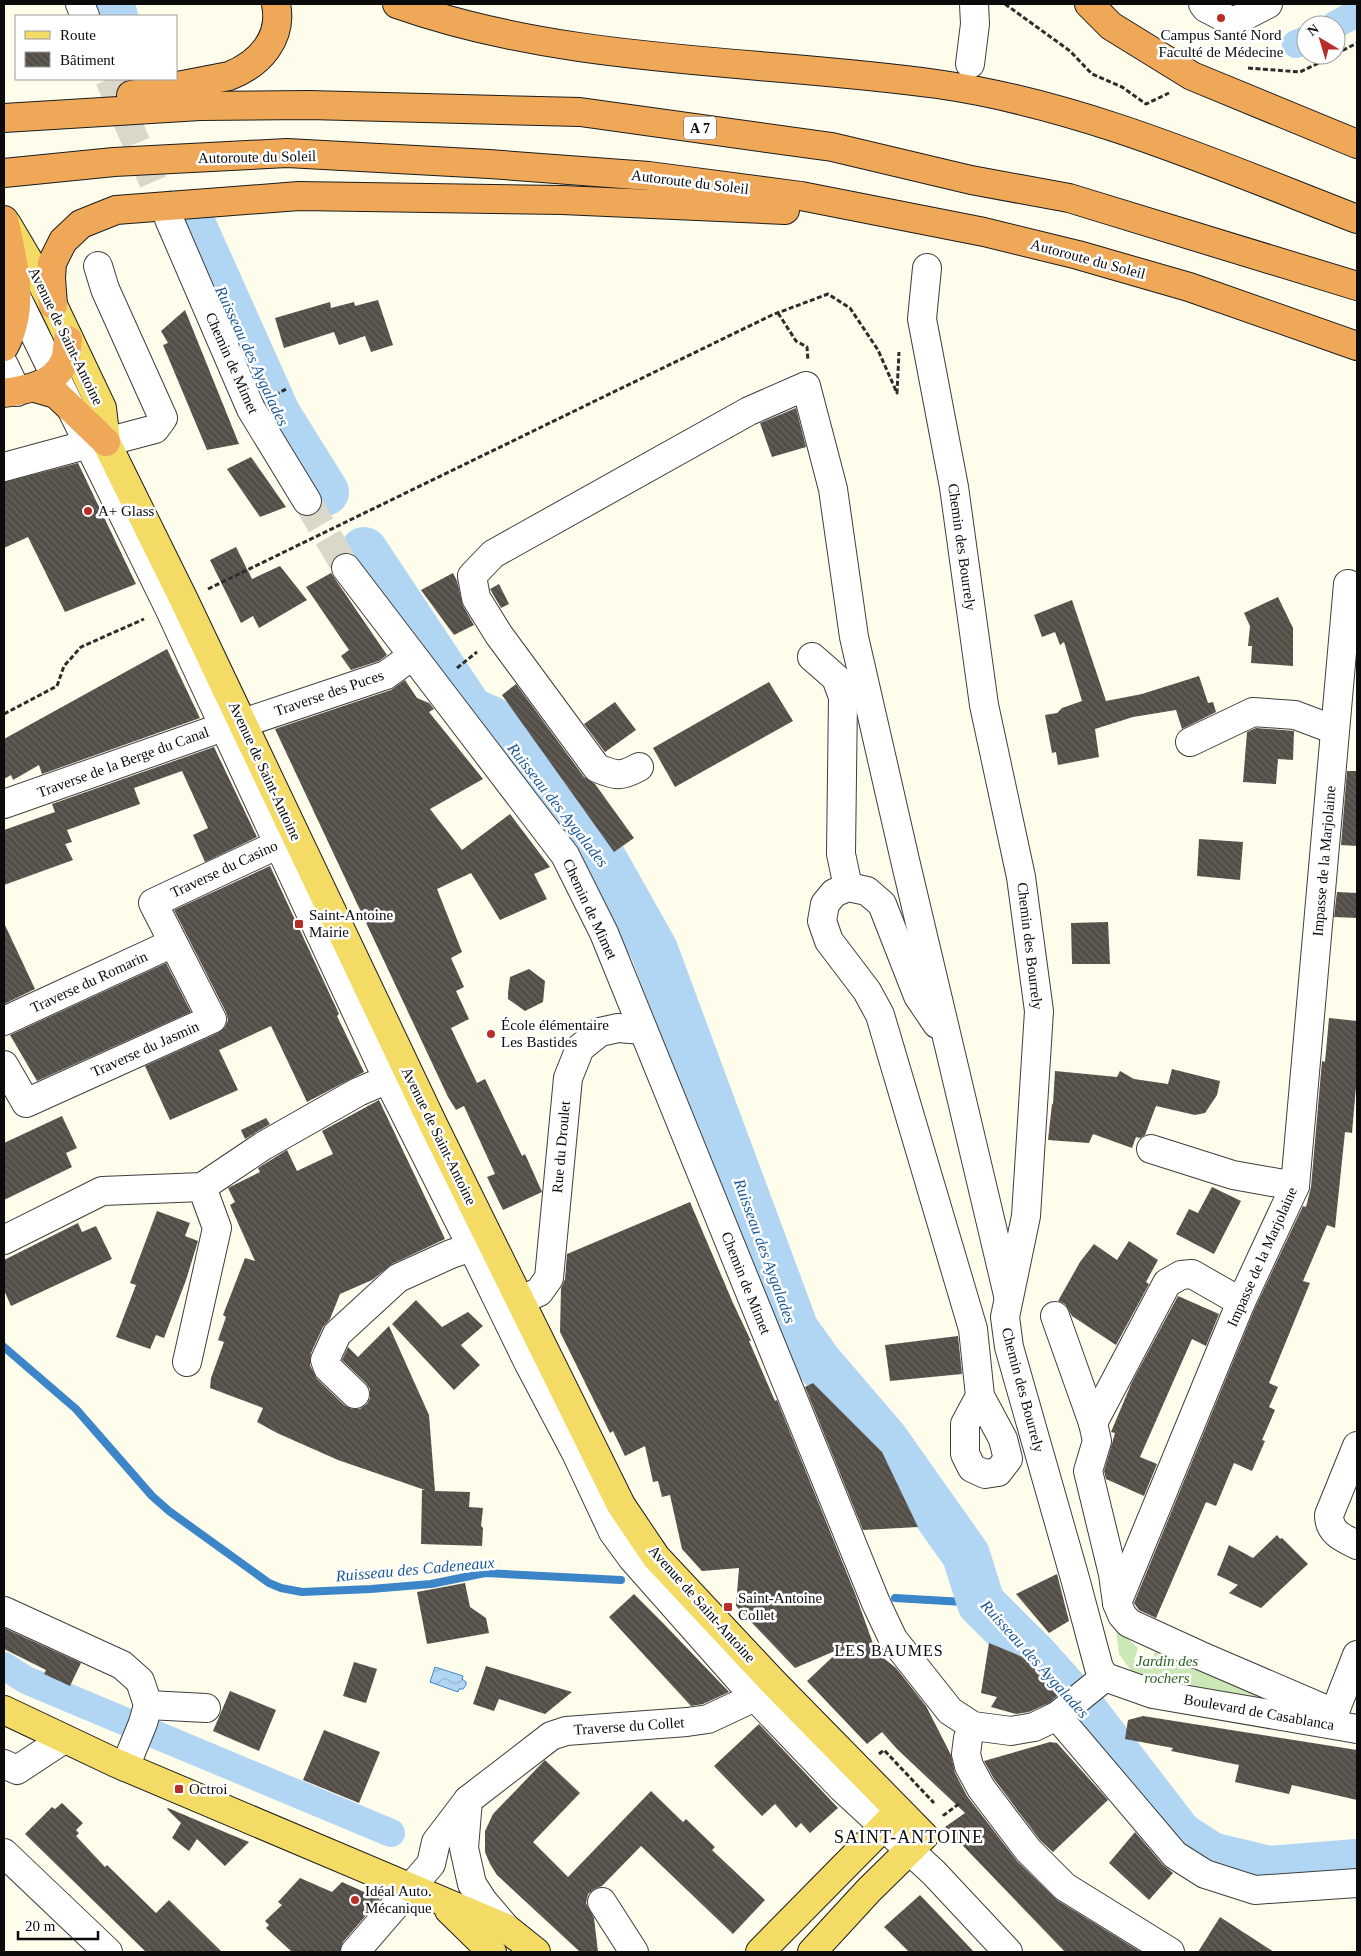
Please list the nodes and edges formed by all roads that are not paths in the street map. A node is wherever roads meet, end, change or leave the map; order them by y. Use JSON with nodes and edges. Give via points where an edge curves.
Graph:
{"nodes":[{"id":1,"x":276,"y":4,"type":"edge"},
{"id":2,"x":397,"y":4,"type":"edge"},
{"id":3,"x":974,"y":4,"type":"edge"},
{"id":4,"x":1088,"y":4,"type":"edge"},
{"id":5,"x":1203,"y":4,"type":"edge"},
{"id":6,"x":1268,"y":4,"type":"edge"},
{"id":7,"x":970,"y":64,"type":"dead end"},
{"id":8,"x":14,"y":118,"type":"edge"},
{"id":9,"x":1357,"y":144,"type":"edge"},
{"id":10,"x":4,"y":175,"type":"edge"},
{"id":11,"x":901,"y":216,"type":"junction"},
{"id":12,"x":4,"y":219,"type":"edge"},
{"id":13,"x":169,"y":219,"type":"tunnel mouth"},
{"id":14,"x":1357,"y":219,"type":"edge"},
{"id":15,"x":98,"y":266,"type":"dead end"},
{"id":16,"x":4,"y":268,"type":"edge"},
{"id":17,"x":927,"y":268,"type":"dead end"},
{"id":18,"x":1357,"y":286,"type":"edge"},
{"id":19,"x":17,"y":298,"type":"junction"},
{"id":20,"x":53,"y":305,"type":"junction"},
{"id":21,"x":68,"y":340,"type":"junction"},
{"id":22,"x":1357,"y":346,"type":"edge"},
{"id":23,"x":4,"y":347,"type":"edge"},
{"id":24,"x":4,"y":365,"type":"edge"},
{"id":25,"x":27,"y":387,"type":"edge"},
{"id":26,"x":98,"y":443,"type":"junction"},
{"id":27,"x":4,"y":467,"type":"edge"},
{"id":28,"x":307,"y":501,"type":"tunnel mouth"},
{"id":29,"x":346,"y":568,"type":"tunnel mouth"},
{"id":30,"x":1348,"y":584,"type":"dead end"},
{"id":31,"x":412,"y":656,"type":"junction"},
{"id":32,"x":812,"y":657,"type":"dead end"},
{"id":33,"x":233,"y":725,"type":"junction"},
{"id":34,"x":1335,"y":730,"type":"junction"},
{"id":35,"x":1190,"y":742,"type":"dead end"},
{"id":36,"x":639,"y":767,"type":"dead end"},
{"id":37,"x":4,"y":804,"type":"edge"},
{"id":38,"x":287,"y":840,"type":"junction"},
{"id":39,"x":848,"y":887,"type":"junction"},
{"id":40,"x":152,"y":903,"type":"joint"},
{"id":41,"x":173,"y":943,"type":"junction"},
{"id":42,"x":4,"y":1021,"type":"edge"},
{"id":43,"x":643,"y":1030,"type":"junction"},
{"id":44,"x":947,"y":1037,"type":"junction"},
{"id":45,"x":4,"y":1065,"type":"edge"},
{"id":46,"x":398,"y":1075,"type":"junction"},
{"id":47,"x":1151,"y":1149,"type":"dead end"},
{"id":48,"x":1295,"y":1186,"type":"junction"},
{"id":49,"x":202,"y":1187,"type":"junction"},
{"id":50,"x":4,"y":1240,"type":"edge"},
{"id":51,"x":472,"y":1247,"type":"junction"},
{"id":52,"x":1008,"y":1295,"type":"junction"},
{"id":53,"x":520,"y":1301,"type":"junction"},
{"id":54,"x":1241,"y":1302,"type":"junction"},
{"id":55,"x":1055,"y":1316,"type":"dead end"},
{"id":56,"x":187,"y":1362,"type":"dead end"},
{"id":57,"x":355,"y":1394,"type":"dead end"},
{"id":58,"x":980,"y":1396,"type":"dead end"},
{"id":59,"x":1093,"y":1423,"type":"junction"},
{"id":60,"x":1357,"y":1446,"type":"edge"},
{"id":61,"x":1357,"y":1545,"type":"edge"},
{"id":62,"x":1117,"y":1603,"type":"junction"},
{"id":63,"x":4,"y":1611,"type":"edge"},
{"id":64,"x":1357,"y":1655,"type":"edge"},
{"id":65,"x":1100,"y":1682,"type":"junction"},
{"id":66,"x":764,"y":1689,"type":"junction"},
{"id":67,"x":206,"y":1708,"type":"dead end"},
{"id":68,"x":4,"y":1710,"type":"edge"},
{"id":69,"x":1063,"y":1712,"type":"junction"},
{"id":70,"x":1332,"y":1719,"type":"junction"},
{"id":71,"x":144,"y":1720,"type":"junction"},
{"id":72,"x":973,"y":1726,"type":"junction"},
{"id":73,"x":1357,"y":1729,"type":"edge"},
{"id":74,"x":64,"y":1739,"type":"junction"},
{"id":75,"x":4,"y":1764,"type":"edge"},
{"id":76,"x":125,"y":1767,"type":"junction"},
{"id":77,"x":468,"y":1800,"type":"junction"},
{"id":78,"x":891,"y":1819,"type":"junction"},
{"id":79,"x":916,"y":1843,"type":"junction"},
{"id":80,"x":4,"y":1853,"type":"edge"},
{"id":81,"x":1357,"y":1883,"type":"edge"},
{"id":82,"x":411,"y":1887,"type":"junction"},
{"id":83,"x":437,"y":1898,"type":"junction"},
{"id":84,"x":602,"y":1902,"type":"dead end"},
{"id":85,"x":506,"y":1928,"type":"junction"},
{"id":86,"x":108,"y":1952,"type":"edge"},
{"id":87,"x":356,"y":1952,"type":"edge"},
{"id":88,"x":492,"y":1952,"type":"edge"},
{"id":89,"x":536,"y":1952,"type":"edge"},
{"id":90,"x":632,"y":1952,"type":"edge"},
{"id":91,"x":760,"y":1952,"type":"edge"},
{"id":92,"x":812,"y":1952,"type":"edge"},
{"id":93,"x":1008,"y":1952,"type":"edge"},
{"id":94,"x":1029,"y":1952,"type":"edge"},
{"id":95,"x":1170,"y":1952,"type":"edge"}],
"edges":[{"from":1,"to":8,"type":"highway","via":[[278,22],[272,43],[241,72]]},
{"from":2,"to":14,"type":"highway","via":[[535,40],[682,60],[938,84],[1013,99],[1116,127]]},
{"from":3,"to":7,"type":"street","via":[[976,24]]},
{"from":4,"to":9,"type":"highway","via":[[1111,26],[1192,76]]},
{"from":5,"to":6,"type":"street","via":[[1233,22]]},
{"from":8,"to":18,"type":"highway","number":"A 7","via":[[200,106],[299,105],[580,112],[832,147],[971,180],[1069,198]]},
{"from":10,"to":11,"type":"highway","name":"Autoroute du Soleil","via":[[114,162],[287,153],[489,164],[658,178],[801,196]]},
{"from":11,"to":20,"type":"highway","via":[[562,200],[299,196],[116,210],[81,224],[63,241],[52,263]]},
{"from":11,"to":22,"type":"highway","name":"Autoroute du Soleil","via":[[1078,255],[1189,287]]},
{"from":12,"to":19,"type":"highway"},
{"from":12,"to":20,"type":"main road","name":"Avenue de Saint-Antoine"},
{"from":13,"to":28,"type":"street","name":"Chemin de Mimet","via":[[250,409]]},
{"from":15,"to":26,"type":"street","via":[[105,289],[163,418],[155,429]]},
{"from":16,"to":19,"type":"street","name":"Avenue de Saint-Antoine"},
{"from":17,"to":52,"type":"street","name":"Chemin des Bourrely","via":[[922,319],[954,487],[984,704],[1022,877],[1039,1011],[1026,1216]]},
{"from":19,"to":23,"type":"highway","via":[[12,327]]},
{"from":19,"to":25,"type":"street","name":"Avenue de Saint-Antoine"},
{"from":20,"to":21,"type":"main road","name":"Avenue de Saint-Antoine"},
{"from":21,"to":25,"type":"highway","via":[[65,360]]},
{"from":21,"to":26,"type":"main road","name":"Avenue de Saint-Antoine","via":[[102,408]]},
{"from":24,"to":25,"type":"street"},
{"from":25,"to":26,"type":"highway","via":[[56,394],[69,405]]},
{"from":26,"to":27,"type":"street"},
{"from":26,"to":33,"type":"main road","name":"Avenue de Saint-Antoine"},
{"from":29,"to":31,"type":"street","name":"Chemin de Mimet"},
{"from":30,"to":34,"type":"street","name":"Impasse de la Marjolaine"},
{"from":31,"to":33,"type":"street","name":"Traverse des Puces","via":[[386,675]]},
{"from":31,"to":43,"type":"street","name":"Chemin de Mimet","via":[[565,855],[604,933]]},
{"from":32,"to":39,"type":"street","via":[[836,678],[843,697],[841,854]]},
{"from":33,"to":37,"type":"street","name":"Traverse de la Berge du Canal"},
{"from":33,"to":38,"type":"main road","name":"Avenue de Saint-Antoine"},
{"from":34,"to":35,"type":"street","via":[[1296,715],[1253,712]]},
{"from":34,"to":48,"type":"street","name":"Impasse de la Marjolaine"},
{"from":36,"to":44,"type":"street","via":[[627,774],[614,776],[597,768],[499,636],[476,598],[472,576],[494,554],[749,411],[806,386],[833,489],[854,637]]},
{"from":38,"to":40,"type":"street","name":"Traverse du Casino"},
{"from":38,"to":46,"type":"main road","name":"Avenue de Saint-Antoine"},
{"from":39,"to":44,"type":"street","via":[[866,891],[882,904],[918,996]]},
{"from":39,"to":58,"type":"street","via":[[834,893],[825,904],[822,921],[829,941],[867,991],[880,1015],[973,1330]]},
{"from":40,"to":41,"type":"street","name":"Traverse du Jasmin"},
{"from":41,"to":42,"type":"street","name":"Traverse du Romarin"},
{"from":41,"to":45,"type":"street","name":"Traverse du Jasmin","via":[[212,1019],[26,1103]]},
{"from":43,"to":53,"type":"street","name":"Rue du Droulet","via":[[618,1028],[600,1032],[580,1048],[568,1078],[549,1278],[539,1292]]},
{"from":43,"to":72,"type":"street","name":"Chemin de Mimet","via":[[893,1639],[950,1711]]},
{"from":44,"to":52,"type":"street"},
{"from":46,"to":49,"type":"street","via":[[358,1092],[262,1146]]},
{"from":46,"to":51,"type":"street"},
{"from":46,"to":53,"type":"main road","name":"Avenue de Saint-Antoine"},
{"from":47,"to":48,"type":"street","via":[[1233,1176]]},
{"from":48,"to":54,"type":"street","name":"Impasse de la Marjolaine"},
{"from":49,"to":50,"type":"street","via":[[102,1191]]},
{"from":49,"to":56,"type":"street","via":[[217,1228]]},
{"from":51,"to":57,"type":"street","via":[[398,1278],[337,1334],[325,1360],[328,1368]]},
{"from":51,"to":66,"type":"street","via":[[613,1532],[632,1558]]},
{"from":52,"to":65,"type":"street","name":"Chemin des Bourrely","via":[[1004,1317],[1009,1347],[1076,1582]]},
{"from":53,"to":66,"type":"main road","name":"Avenue de Saint-Antoine","via":[[621,1506],[656,1558]]},
{"from":54,"to":59,"type":"street","via":[[1192,1274],[1181,1275],[1167,1283]]},
{"from":54,"to":62,"type":"street","name":"Impasse de la Marjolaine"},
{"from":55,"to":59,"type":"street"},
{"from":59,"to":62,"type":"street","via":[[1097,1440],[1088,1471]]},
{"from":60,"to":61,"type":"street","via":[[1329,1515],[1329,1525],[1338,1535]]},
{"from":62,"to":70,"type":"street","via":[[1129,1623]]},
{"from":63,"to":71,"type":"street","via":[[122,1665],[140,1681]]},
{"from":64,"to":70,"type":"street"},
{"from":65,"to":69,"type":"street"},
{"from":65,"to":70,"type":"street","name":"Boulevard de Casablanca","via":[[1153,1694]]},
{"from":66,"to":77,"type":"street","name":"Traverse du Collet","via":[[708,1719],[566,1731],[551,1736]]},
{"from":66,"to":78,"type":"main road","name":"Avenue de Saint-Antoine"},
{"from":67,"to":71,"type":"street"},
{"from":68,"to":74,"type":"main road"},
{"from":69,"to":72,"type":"street","via":[[1034,1727],[1011,1731]]},
{"from":69,"to":81,"type":"street","via":[[1175,1856],[1205,1874],[1255,1890]]},
{"from":70,"to":73,"type":"street","name":"Boulevard de Casablanca"},
{"from":71,"to":76,"type":"street"},
{"from":72,"to":95,"type":"street","via":[[966,1754],[968,1766],[1028,1850],[1065,1887]]},
{"from":74,"to":75,"type":"street","via":[[17,1770]]},
{"from":74,"to":76,"type":"main road"},
{"from":76,"to":82,"type":"main road"},
{"from":77,"to":82,"type":"street","name":"Traverse du Collet","via":[[436,1842],[431,1864]]},
{"from":77,"to":85,"type":"street","via":[[464,1848],[472,1884]]},
{"from":78,"to":79,"type":"street"},
{"from":78,"to":91,"type":"main road"},
{"from":79,"to":92,"type":"main road"},
{"from":79,"to":93,"type":"street","via":[[934,1873]]},
{"from":79,"to":94,"type":"street","via":[[944,1864]]},
{"from":80,"to":86,"type":"street"},
{"from":82,"to":83,"type":"main road"},
{"from":82,"to":87,"type":"street","name":"Traverse du Collet"},
{"from":83,"to":85,"type":"main road"},
{"from":83,"to":88,"type":"main road"},
{"from":84,"to":90,"type":"street"},
{"from":85,"to":89,"type":"main road"}]}
